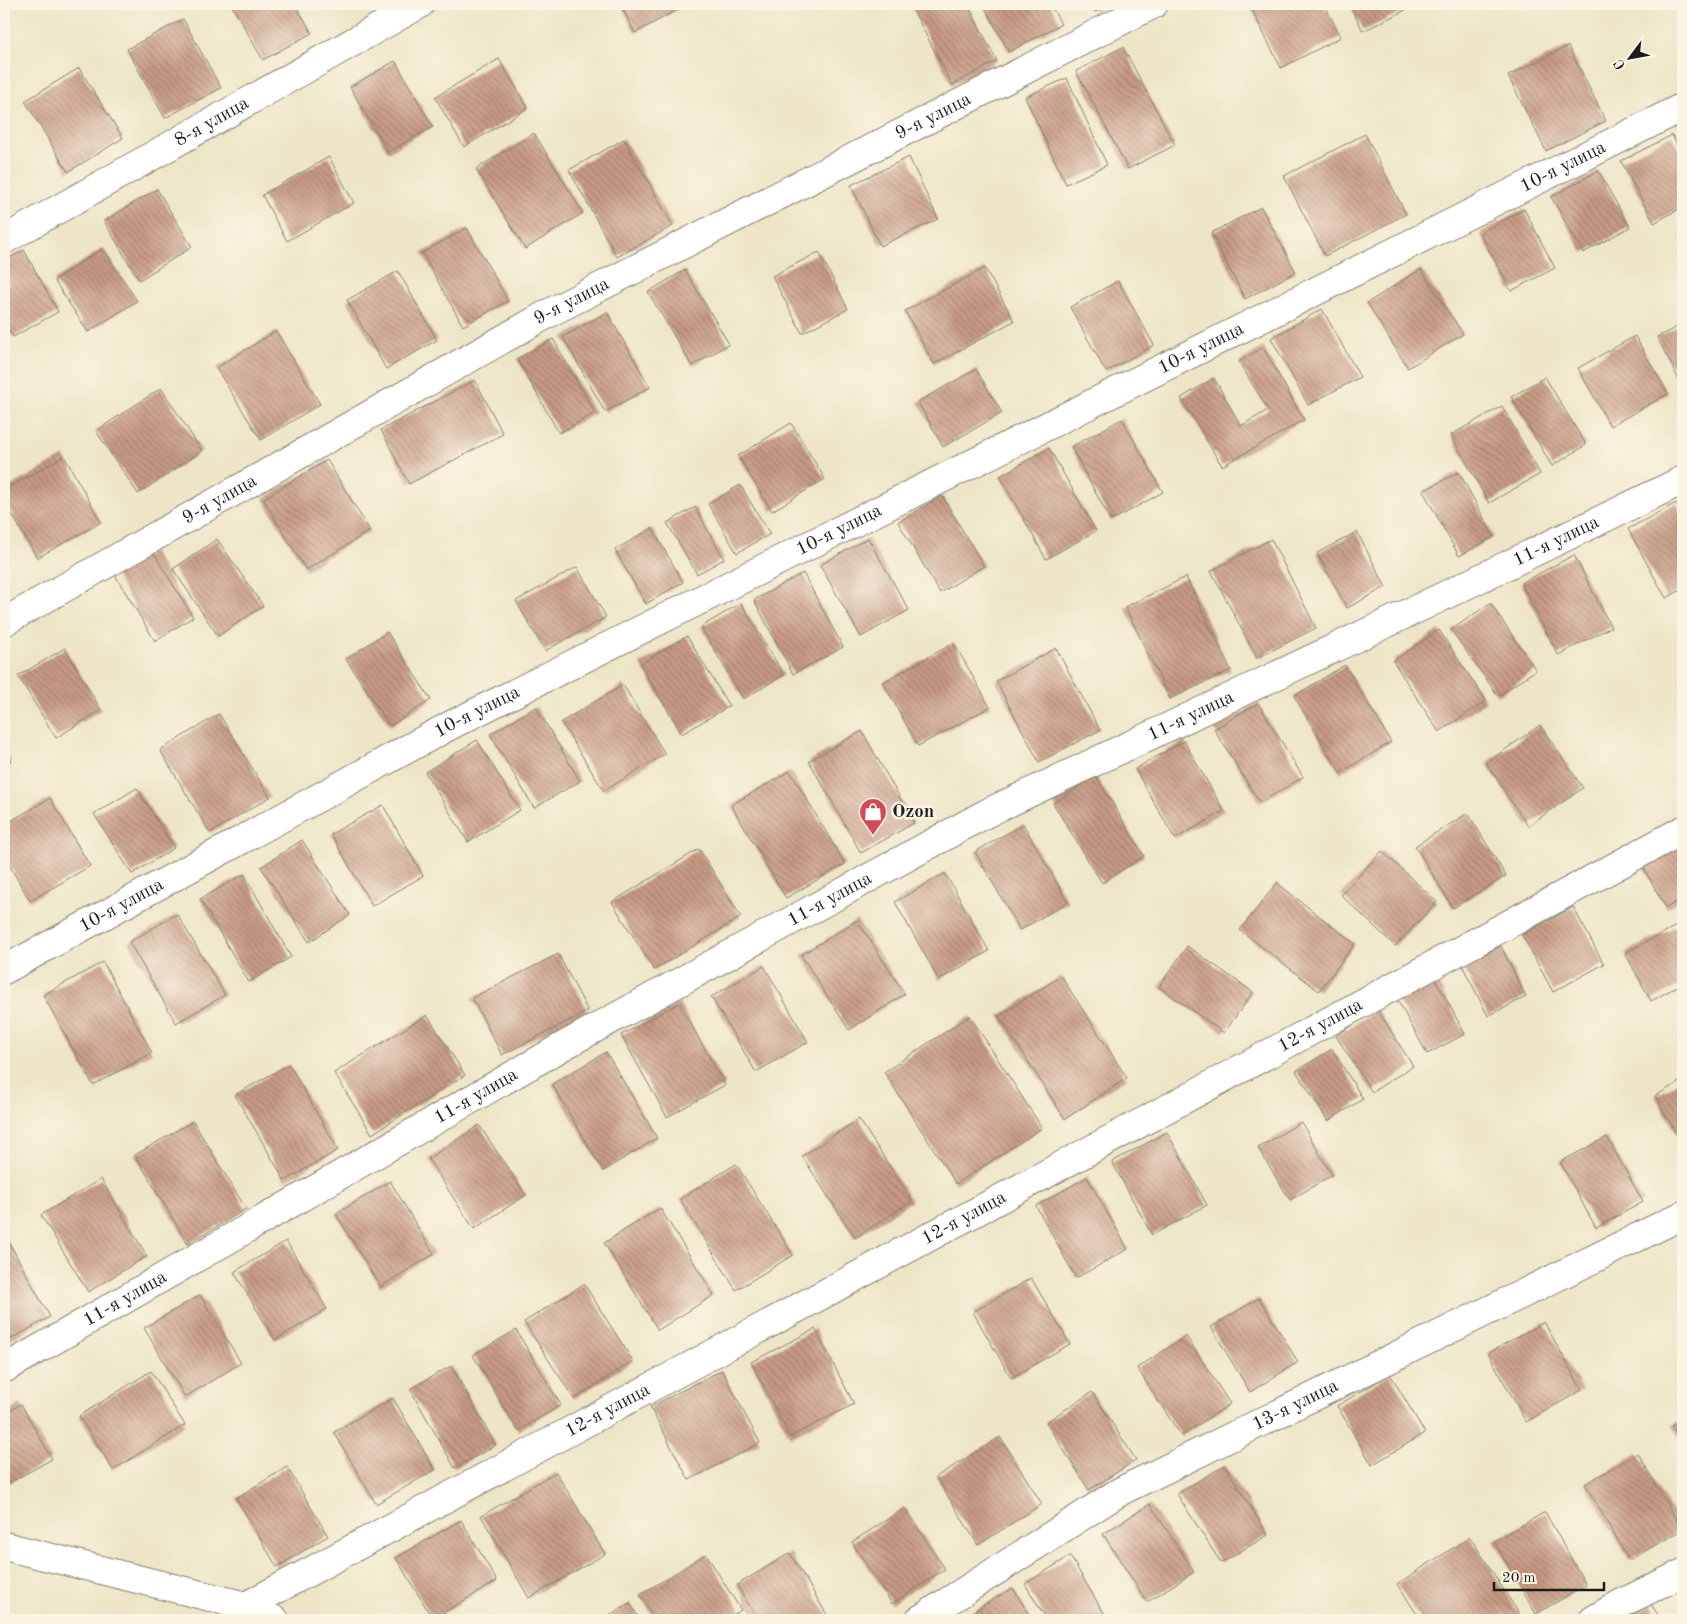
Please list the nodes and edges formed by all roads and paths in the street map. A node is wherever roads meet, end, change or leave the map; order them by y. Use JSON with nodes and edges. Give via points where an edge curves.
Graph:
{"nodes":[{"id":1,"x":420,"y":4,"type":"edge"},
{"id":2,"x":1154,"y":4,"type":"edge"},
{"id":3,"x":1683,"y":107,"type":"edge"},
{"id":4,"x":4,"y":240,"type":"edge"},
{"id":5,"x":1683,"y":480,"type":"edge"},
{"id":6,"x":4,"y":622,"type":"edge"},
{"id":7,"x":1683,"y":830,"type":"edge"},
{"id":8,"x":4,"y":970,"type":"edge"},
{"id":9,"x":1683,"y":1215,"type":"edge"},
{"id":10,"x":4,"y":1370,"type":"edge"},
{"id":11,"x":4,"y":1546,"type":"edge"},
{"id":12,"x":1683,"y":1573,"type":"edge"},
{"id":13,"x":246,"y":1606,"type":"junction"},
{"id":14,"x":275,"y":1620,"type":"edge"},
{"id":15,"x":919,"y":1620,"type":"edge"},
{"id":16,"x":1593,"y":1620,"type":"edge"}],
"edges":[{"from":1,"to":4,"type":"street","name":"8-я улица"},
{"from":2,"to":6,"type":"street","name":"9-я улица","via":[[551,312]]},
{"from":3,"to":8,"type":"street","name":"10-я улица","via":[[451,725]]},
{"from":5,"to":10,"type":"street","name":"11-я улица","via":[[987,813],[565,1045]]},
{"from":7,"to":13,"type":"street","name":"12-я улица"},
{"from":9,"to":15,"type":"street","name":"13-я улица","via":[[1121,1491]]},
{"from":11,"to":13,"type":"street"},
{"from":12,"to":16,"type":"street"},
{"from":13,"to":14,"type":"street"}]}
